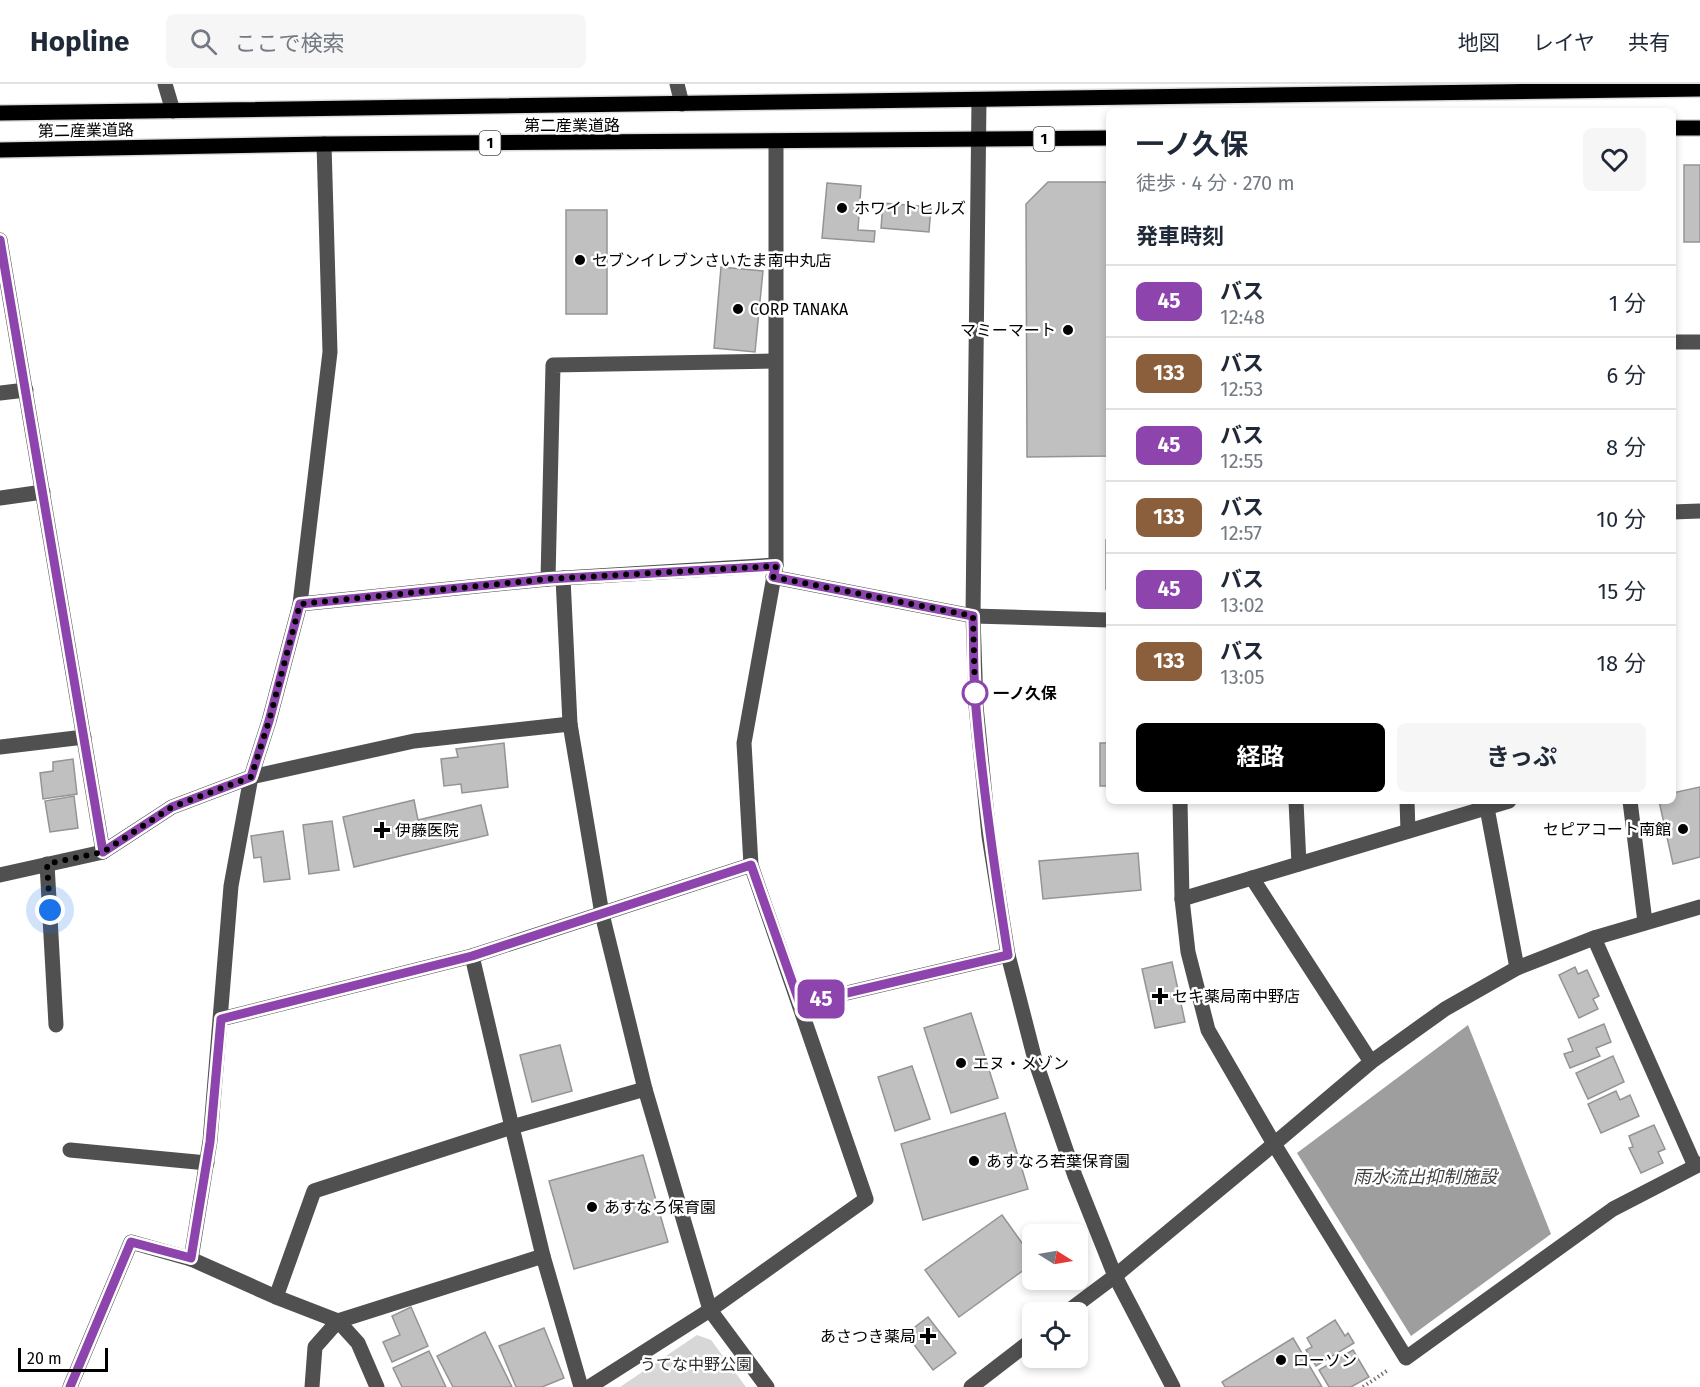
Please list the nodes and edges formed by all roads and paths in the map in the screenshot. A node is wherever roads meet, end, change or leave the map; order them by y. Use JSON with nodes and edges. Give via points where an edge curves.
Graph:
{"nodes":[{"id":1,"x":165,"y":84,"type":"edge"},
{"id":2,"x":677,"y":84,"type":"edge"},
{"id":3,"x":1614,"y":87,"type":"edge"},
{"id":4,"x":1700,"y":89,"type":"edge"},
{"id":5,"x":1193,"y":90,"type":"edge"},
{"id":6,"x":979,"y":100,"type":"junction"},
{"id":7,"x":682,"y":104,"type":"junction"},
{"id":8,"x":173,"y":111,"type":"junction"},
{"id":9,"x":0,"y":113,"type":"edge"},
{"id":10,"x":1676,"y":128,"type":"edge"},
{"id":11,"x":1700,"y":128,"type":"edge"},
{"id":12,"x":1106,"y":138,"type":"edge"},
{"id":13,"x":980,"y":139,"type":"junction"},
{"id":14,"x":776,"y":142,"type":"junction"},
{"id":15,"x":324,"y":144,"type":"junction"},
{"id":16,"x":0,"y":150,"type":"edge"},
{"id":17,"x":0,"y":240,"type":"edge"},
{"id":18,"x":1676,"y":342,"type":"edge"},
{"id":19,"x":1700,"y":342,"type":"edge"},
{"id":20,"x":775,"y":361,"type":"junction"},
{"id":21,"x":26,"y":390,"type":"junction"},
{"id":22,"x":0,"y":393,"type":"edge"},
{"id":23,"x":43,"y":492,"type":"junction"},
{"id":24,"x":0,"y":498,"type":"edge"},
{"id":25,"x":1700,"y":511,"type":"edge"},
{"id":26,"x":1676,"y":512,"type":"edge"},
{"id":27,"x":774,"y":571,"type":"junction"},
{"id":28,"x":555,"y":579,"type":"junction"},
{"id":29,"x":300,"y":604,"type":"junction"},
{"id":30,"x":973,"y":616,"type":"junction"},
{"id":31,"x":1106,"y":620,"type":"edge"},
{"id":32,"x":570,"y":724,"type":"junction"},
{"id":33,"x":84,"y":737,"type":"junction"},
{"id":34,"x":0,"y":747,"type":"edge"},
{"id":35,"x":251,"y":777,"type":"junction"},
{"id":36,"x":1180,"y":804,"type":"edge"},
{"id":37,"x":1296,"y":804,"type":"edge"},
{"id":38,"x":1407,"y":804,"type":"edge"},
{"id":39,"x":1500,"y":804,"type":"edge"},
{"id":40,"x":1630,"y":804,"type":"edge"},
{"id":41,"x":1487,"y":808,"type":"junction"},
{"id":42,"x":1408,"y":831,"type":"junction"},
{"id":43,"x":103,"y":852,"type":"junction"},
{"id":44,"x":47,"y":864,"type":"junction"},
{"id":45,"x":1299,"y":864,"type":"junction"},
{"id":46,"x":751,"y":865,"type":"junction"},
{"id":47,"x":0,"y":875,"type":"edge"},
{"id":48,"x":1252,"y":878,"type":"junction"},
{"id":49,"x":1182,"y":899,"type":"junction"},
{"id":50,"x":1700,"y":907,"type":"edge"},
{"id":51,"x":602,"y":914,"type":"junction"},
{"id":52,"x":1645,"y":922,"type":"junction"},
{"id":53,"x":1594,"y":938,"type":"junction"},
{"id":54,"x":1008,"y":955,"type":"junction"},
{"id":55,"x":472,"y":956,"type":"junction"},
{"id":56,"x":1517,"y":968,"type":"junction"},
{"id":57,"x":800,"y":1004,"type":"junction"},
{"id":58,"x":221,"y":1019,"type":"junction"},
{"id":59,"x":56,"y":1025,"type":"dead end"},
{"id":60,"x":1371,"y":1062,"type":"junction"},
{"id":61,"x":645,"y":1089,"type":"junction"},
{"id":62,"x":512,"y":1127,"type":"junction"},
{"id":63,"x":1274,"y":1144,"type":"junction"},
{"id":64,"x":70,"y":1150,"type":"dead end"},
{"id":65,"x":207,"y":1163,"type":"junction"},
{"id":66,"x":1697,"y":1165,"type":"edge"},
{"id":67,"x":543,"y":1256,"type":"junction"},
{"id":68,"x":191,"y":1258,"type":"junction"},
{"id":69,"x":1115,"y":1276,"type":"junction"},
{"id":70,"x":276,"y":1297,"type":"junction"},
{"id":71,"x":1080,"y":1302,"type":"edge"},
{"id":72,"x":710,"y":1310,"type":"junction"},
{"id":73,"x":338,"y":1321,"type":"junction"},
{"id":74,"x":1022,"y":1348,"type":"edge"},
{"id":75,"x":1406,"y":1358,"type":"junction"},
{"id":76,"x":70,"y":1387,"type":"edge"},
{"id":77,"x":312,"y":1387,"type":"edge"},
{"id":78,"x":377,"y":1387,"type":"edge"},
{"id":79,"x":581,"y":1387,"type":"edge"},
{"id":80,"x":589,"y":1387,"type":"edge"},
{"id":81,"x":767,"y":1387,"type":"edge"},
{"id":82,"x":971,"y":1387,"type":"edge"},
{"id":83,"x":1173,"y":1387,"type":"edge"},
{"id":84,"x":1363,"y":1387,"type":"edge"}],
"edges":[{"from":1,"to":8,"type":"street"},
{"from":2,"to":7,"type":"street"},
{"from":3,"to":4,"type":"main road","name":"第二産業道路","number":"1"},
{"from":3,"to":5,"type":"main road","name":"第二産業道路","number":"1"},
{"from":5,"to":6,"type":"main road","name":"第二産業道路","number":"1"},
{"from":6,"to":7,"type":"main road","name":"第二産業道路","number":"1"},
{"from":6,"to":13,"type":"street"},
{"from":7,"to":8,"type":"main road","name":"第二産業道路","number":"1"},
{"from":8,"to":9,"type":"main road","name":"第二産業道路","number":"1"},
{"from":10,"to":11,"type":"main road"},
{"from":12,"to":13,"type":"main road","name":"第二産業道路","number":"1"},
{"from":13,"to":14,"type":"main road","name":"第二産業道路","number":"1"},
{"from":13,"to":30,"type":"street"},
{"from":14,"to":15,"type":"main road","name":"第二産業道路","number":"1"},
{"from":14,"to":20,"type":"street"},
{"from":15,"to":16,"type":"main road","name":"第二産業道路","number":"1"},
{"from":15,"to":29,"type":"street","via":[[330,352]]},
{"from":17,"to":21,"type":"street"},
{"from":18,"to":19,"type":"street"},
{"from":20,"to":27,"type":"street"},
{"from":20,"to":28,"type":"street","via":[[553,365]]},
{"from":21,"to":22,"type":"street"},
{"from":21,"to":23,"type":"street"},
{"from":23,"to":24,"type":"street"},
{"from":23,"to":33,"type":"street"},
{"from":25,"to":26,"type":"street"},
{"from":27,"to":28,"type":"street"},
{"from":27,"to":30,"type":"street"},
{"from":27,"to":46,"type":"street","via":[[744,743]]},
{"from":28,"to":29,"type":"street"},
{"from":28,"to":32,"type":"street"},
{"from":29,"to":35,"type":"street"},
{"from":30,"to":31,"type":"street"},
{"from":30,"to":54,"type":"street","via":[[976,706],[989,836]]},
{"from":32,"to":35,"type":"street","via":[[414,741]]},
{"from":32,"to":51,"type":"street"},
{"from":33,"to":34,"type":"street"},
{"from":33,"to":43,"type":"street"},
{"from":35,"to":43,"type":"street","via":[[172,807]]},
{"from":35,"to":58,"type":"street","via":[[231,886]]},
{"from":36,"to":49,"type":"street"},
{"from":37,"to":45,"type":"street"},
{"from":38,"to":42,"type":"street"},
{"from":39,"to":41,"type":"street"},
{"from":40,"to":52,"type":"street"},
{"from":41,"to":42,"type":"street"},
{"from":41,"to":56,"type":"street"},
{"from":42,"to":45,"type":"street"},
{"from":43,"to":44,"type":"street"},
{"from":44,"to":47,"type":"street"},
{"from":44,"to":59,"type":"street"},
{"from":45,"to":48,"type":"street"},
{"from":46,"to":51,"type":"street"},
{"from":46,"to":57,"type":"street"},
{"from":48,"to":49,"type":"street"},
{"from":48,"to":60,"type":"street"},
{"from":49,"to":63,"type":"street","via":[[1188,952],[1208,1030]]},
{"from":50,"to":52,"type":"street"},
{"from":51,"to":55,"type":"street"},
{"from":51,"to":61,"type":"street"},
{"from":52,"to":53,"type":"street"},
{"from":53,"to":56,"type":"street"},
{"from":53,"to":66,"type":"street"},
{"from":54,"to":57,"type":"street"},
{"from":54,"to":69,"type":"street","via":[[1035,1060]]},
{"from":55,"to":58,"type":"street"},
{"from":55,"to":62,"type":"street"},
{"from":56,"to":60,"type":"street","via":[[1445,1010]]},
{"from":57,"to":72,"type":"street","via":[[866,1199]]},
{"from":58,"to":65,"type":"street"},
{"from":60,"to":63,"type":"street"},
{"from":61,"to":62,"type":"street"},
{"from":61,"to":72,"type":"street"},
{"from":62,"to":67,"type":"street"},
{"from":62,"to":70,"type":"street","via":[[314,1191]]},
{"from":63,"to":69,"type":"street"},
{"from":63,"to":75,"type":"street"},
{"from":64,"to":65,"type":"street"},
{"from":65,"to":68,"type":"street"},
{"from":66,"to":75,"type":"street","via":[[1613,1209]]},
{"from":67,"to":73,"type":"street"},
{"from":67,"to":79,"type":"street"},
{"from":68,"to":70,"type":"street"},
{"from":68,"to":76,"type":"street","via":[[131,1242]]},
{"from":69,"to":71,"type":"street"},
{"from":69,"to":83,"type":"street"},
{"from":70,"to":73,"type":"street"},
{"from":72,"to":80,"type":"street"},
{"from":72,"to":81,"type":"street"},
{"from":73,"to":77,"type":"street","via":[[315,1347]]},
{"from":73,"to":78,"type":"street","via":[[358,1343]]},
{"from":74,"to":82,"type":"street"},
{"from":75,"to":84,"type":"path"}]}
